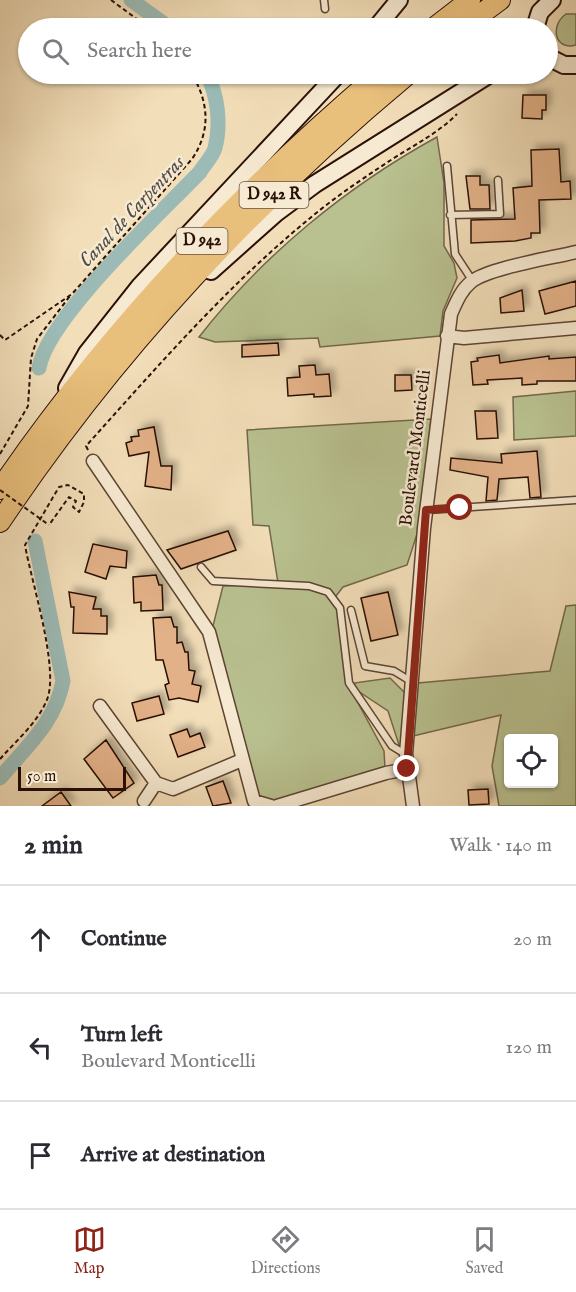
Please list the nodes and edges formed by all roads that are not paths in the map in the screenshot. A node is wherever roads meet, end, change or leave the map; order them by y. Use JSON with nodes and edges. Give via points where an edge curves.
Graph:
{"nodes":[{"id":1,"x":324,"y":0,"type":"edge"},
{"id":2,"x":399,"y":0,"type":"edge"},
{"id":3,"x":470,"y":0,"type":"edge"},
{"id":4,"x":500,"y":0,"type":"edge"},
{"id":5,"x":552,"y":0,"type":"edge"},
{"id":6,"x":325,"y":9,"type":"dead end"},
{"id":7,"x":384,"y":18,"type":"edge"},
{"id":8,"x":447,"y":18,"type":"edge"},
{"id":9,"x":476,"y":18,"type":"edge"},
{"id":10,"x":538,"y":18,"type":"edge"},
{"id":11,"x":558,"y":62,"type":"edge"},
{"id":12,"x":575,"y":66,"type":"edge"},
{"id":13,"x":329,"y":84,"type":"edge"},
{"id":14,"x":368,"y":84,"type":"edge"},
{"id":15,"x":396,"y":84,"type":"edge"},
{"id":16,"x":473,"y":84,"type":"edge"},
{"id":17,"x":447,"y":166,"type":"dead end"},
{"id":18,"x":498,"y":180,"type":"dead end"},
{"id":19,"x":450,"y":215,"type":"junction"},
{"id":20,"x":576,"y":252,"type":"edge"},
{"id":21,"x":472,"y":280,"type":"junction"},
{"id":22,"x":150,"y":326,"type":"junction"},
{"id":23,"x":576,"y":328,"type":"edge"},
{"id":24,"x":447,"y":336,"type":"junction"},
{"id":25,"x":45,"y":426,"type":"junction"},
{"id":26,"x":93,"y":461,"type":"road end"},
{"id":27,"x":0,"y":489,"type":"edge"},
{"id":28,"x":576,"y":500,"type":"edge"},
{"id":29,"x":426,"y":510,"type":"junction"},
{"id":30,"x":0,"y":522,"type":"edge"},
{"id":31,"x":201,"y":567,"type":"dead end"},
{"id":32,"x":351,"y":610,"type":"dead end"},
{"id":33,"x":413,"y":682,"type":"junction"},
{"id":34,"x":100,"y":706,"type":"dead end"},
{"id":35,"x":406,"y":754,"type":"junction"},
{"id":36,"x":242,"y":760,"type":"junction"},
{"id":37,"x":407,"y":769,"type":"junction"},
{"id":38,"x":156,"y":783,"type":"junction"},
{"id":39,"x":144,"y":801,"type":"dead end"},
{"id":40,"x":271,"y":806,"type":"edge"},
{"id":41,"x":277,"y":806,"type":"edge"},
{"id":42,"x":412,"y":806,"type":"edge"}],
"edges":[{"from":1,"to":6,"type":"lane"},
{"from":2,"to":7,"type":"main road"},
{"from":3,"to":8,"type":"main road"},
{"from":4,"to":9,"type":"main road"},
{"from":5,"to":10,"type":"main road"},
{"from":11,"to":12,"type":"main road"},
{"from":13,"to":25,"type":"main road","via":[[140,286],[87,353]]},
{"from":14,"to":25,"type":"main road","number":"D 942","via":[[188,255]]},
{"from":15,"to":22,"type":"main road","number":"D 942 R","via":[[293,176],[214,254]]},
{"from":16,"to":22,"type":"main road","via":[[276,213]]},
{"from":17,"to":19,"type":"lane"},
{"from":18,"to":19,"type":"lane","via":[[500,214]]},
{"from":19,"to":21,"type":"lane","via":[[455,254]]},
{"from":20,"to":21,"type":"street"},
{"from":21,"to":24,"type":"street","name":"Boulevard Monticelli","via":[[451,314]]},
{"from":22,"to":30,"type":"main road","number":"D 942 R","via":[[103,381]]},
{"from":23,"to":24,"type":"street","via":[[464,338]]},
{"from":24,"to":29,"type":"street","name":"Boulevard Monticelli"},
{"from":25,"to":27,"type":"main road","number":"D 942"},
{"from":26,"to":36,"type":"street","via":[[209,632]]},
{"from":28,"to":29,"type":"lane"},
{"from":29,"to":33,"type":"street","name":"Boulevard Monticelli"},
{"from":31,"to":35,"type":"lane","via":[[213,581],[309,586],[328,592],[340,608],[350,682],[393,746]]},
{"from":32,"to":33,"type":"lane","via":[[365,666],[394,671]]},
{"from":33,"to":35,"type":"street","name":"Boulevard Monticelli"},
{"from":34,"to":38,"type":"street"},
{"from":35,"to":37,"type":"street","name":"Boulevard Monticelli"},
{"from":36,"to":38,"type":"street","via":[[173,789]]},
{"from":36,"to":40,"type":"street","via":[[254,801]]},
{"from":37,"to":41,"type":"street"},
{"from":37,"to":42,"type":"street","name":"Boulevard Monticelli"},
{"from":38,"to":39,"type":"street"}]}
